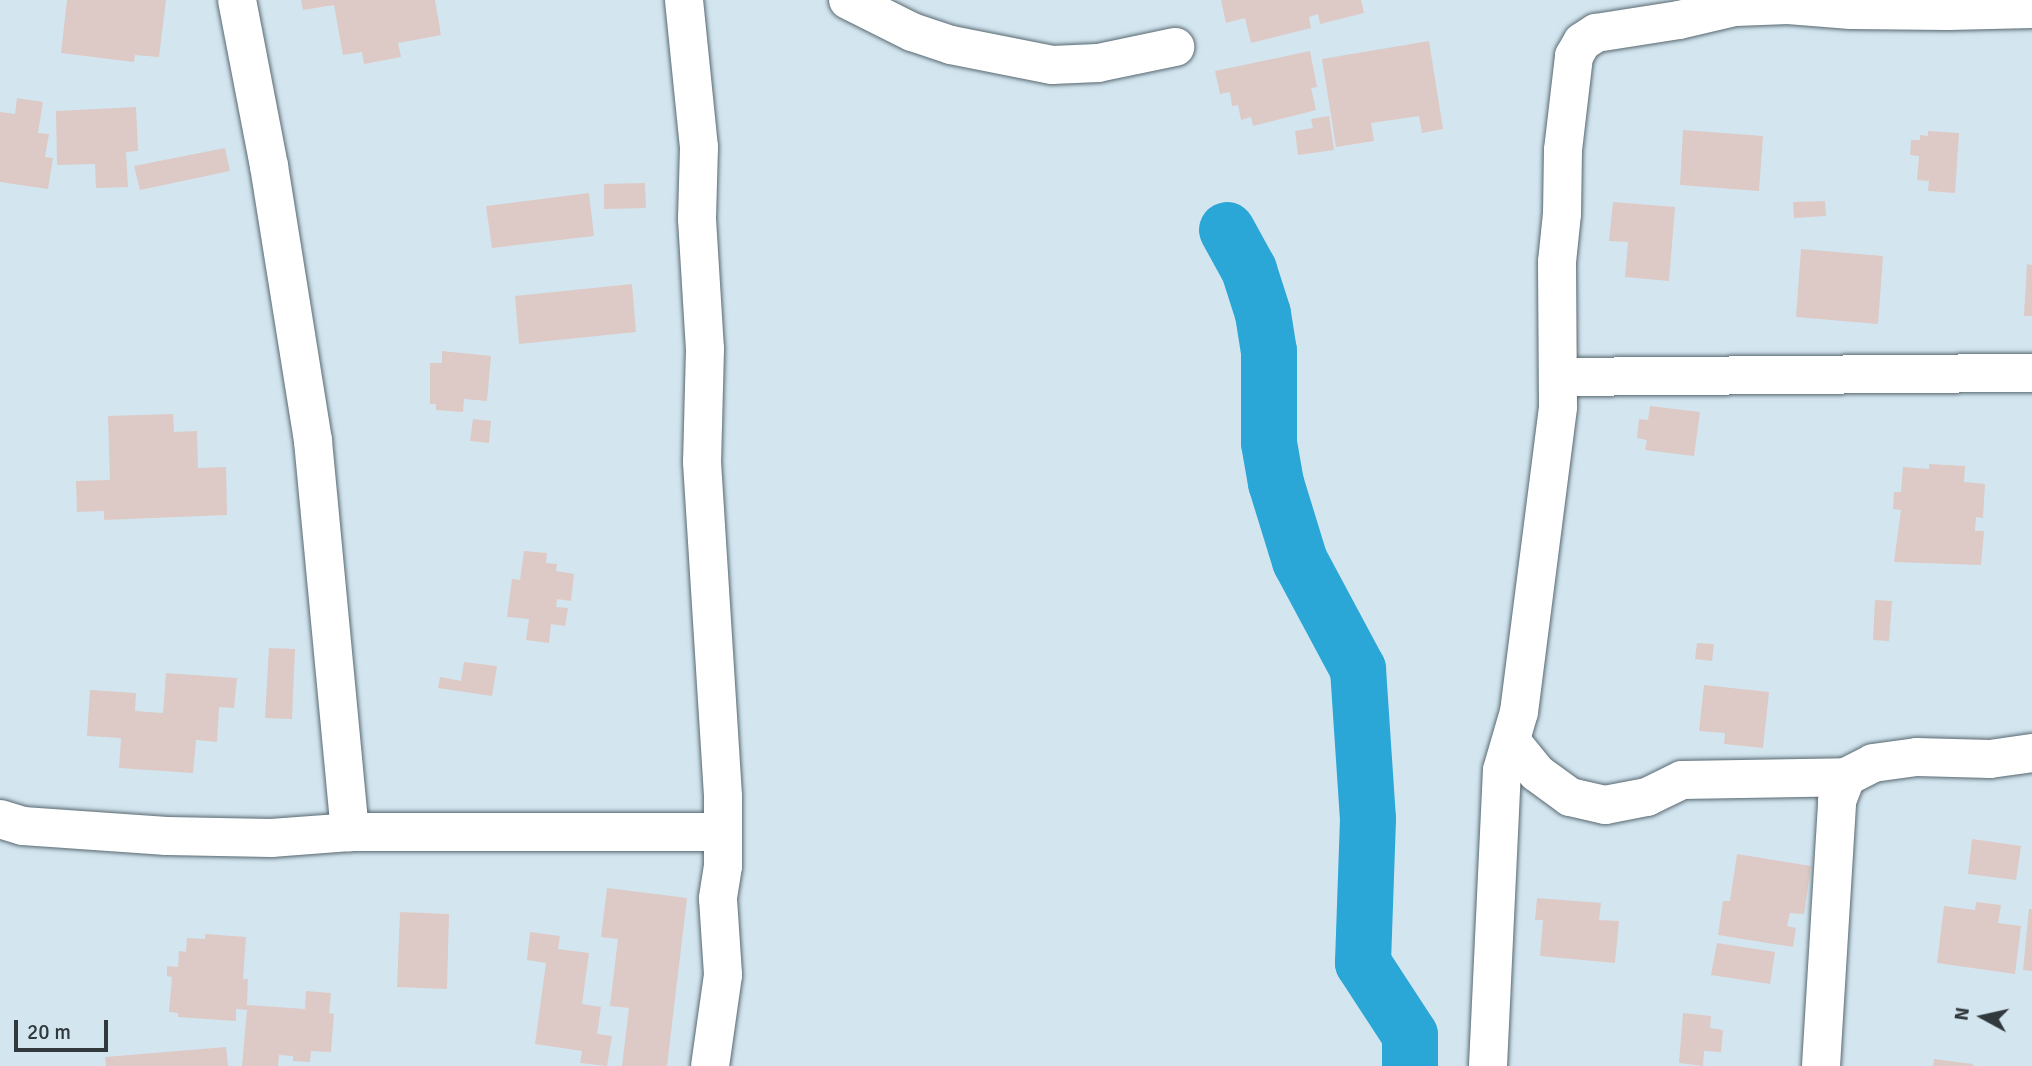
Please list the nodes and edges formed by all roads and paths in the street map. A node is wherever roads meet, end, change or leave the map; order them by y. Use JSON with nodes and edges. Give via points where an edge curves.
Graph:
{"nodes":[{"id":1,"x":237,"y":0,"type":"edge"},
{"id":2,"x":684,"y":0,"type":"edge"},
{"id":3,"x":848,"y":0,"type":"edge"},
{"id":4,"x":2032,"y":9,"type":"edge"},
{"id":5,"x":1175,"y":47,"type":"dead end"},
{"id":6,"x":2032,"y":373,"type":"edge"},
{"id":7,"x":1558,"y":377,"type":"junction"},
{"id":8,"x":1511,"y":741,"type":"junction"},
{"id":9,"x":2032,"y":753,"type":"edge"},
{"id":10,"x":1846,"y":777,"type":"junction"},
{"id":11,"x":0,"y":819,"type":"edge"},
{"id":12,"x":350,"y":832,"type":"junction"},
{"id":13,"x":723,"y":832,"type":"junction"},
{"id":14,"x":710,"y":1066,"type":"edge"},
{"id":15,"x":1488,"y":1066,"type":"edge"},
{"id":16,"x":1821,"y":1066,"type":"edge"}],
"edges":[{"from":1,"to":12,"type":"street","via":[[313,441]]},
{"from":2,"to":13,"type":"street","via":[[699,147],[697,219],[705,349],[702,462]]},
{"from":3,"to":5,"type":"street","via":[[912,32],[951,45],[1052,65],[1098,63]]},
{"from":4,"to":7,"type":"street","via":[[1735,7],[1596,33],[1582,42],[1574,56],[1563,150],[1557,262]]},
{"from":6,"to":7,"type":"street"},
{"from":7,"to":8,"type":"street","via":[[1519,712]]},
{"from":8,"to":10,"type":"street","via":[[1537,773],[1570,797],[1605,805],[1647,797],[1682,780]]},
{"from":8,"to":15,"type":"street","via":[[1502,769]]},
{"from":9,"to":10,"type":"street","via":[[1990,759],[1917,757],[1873,763]]},
{"from":10,"to":16,"type":"street","via":[[1837,801]]},
{"from":11,"to":12,"type":"street","via":[[23,826],[167,836],[271,838]]},
{"from":12,"to":13,"type":"street"},
{"from":13,"to":14,"type":"street","via":[[718,900],[723,975]]}]}
